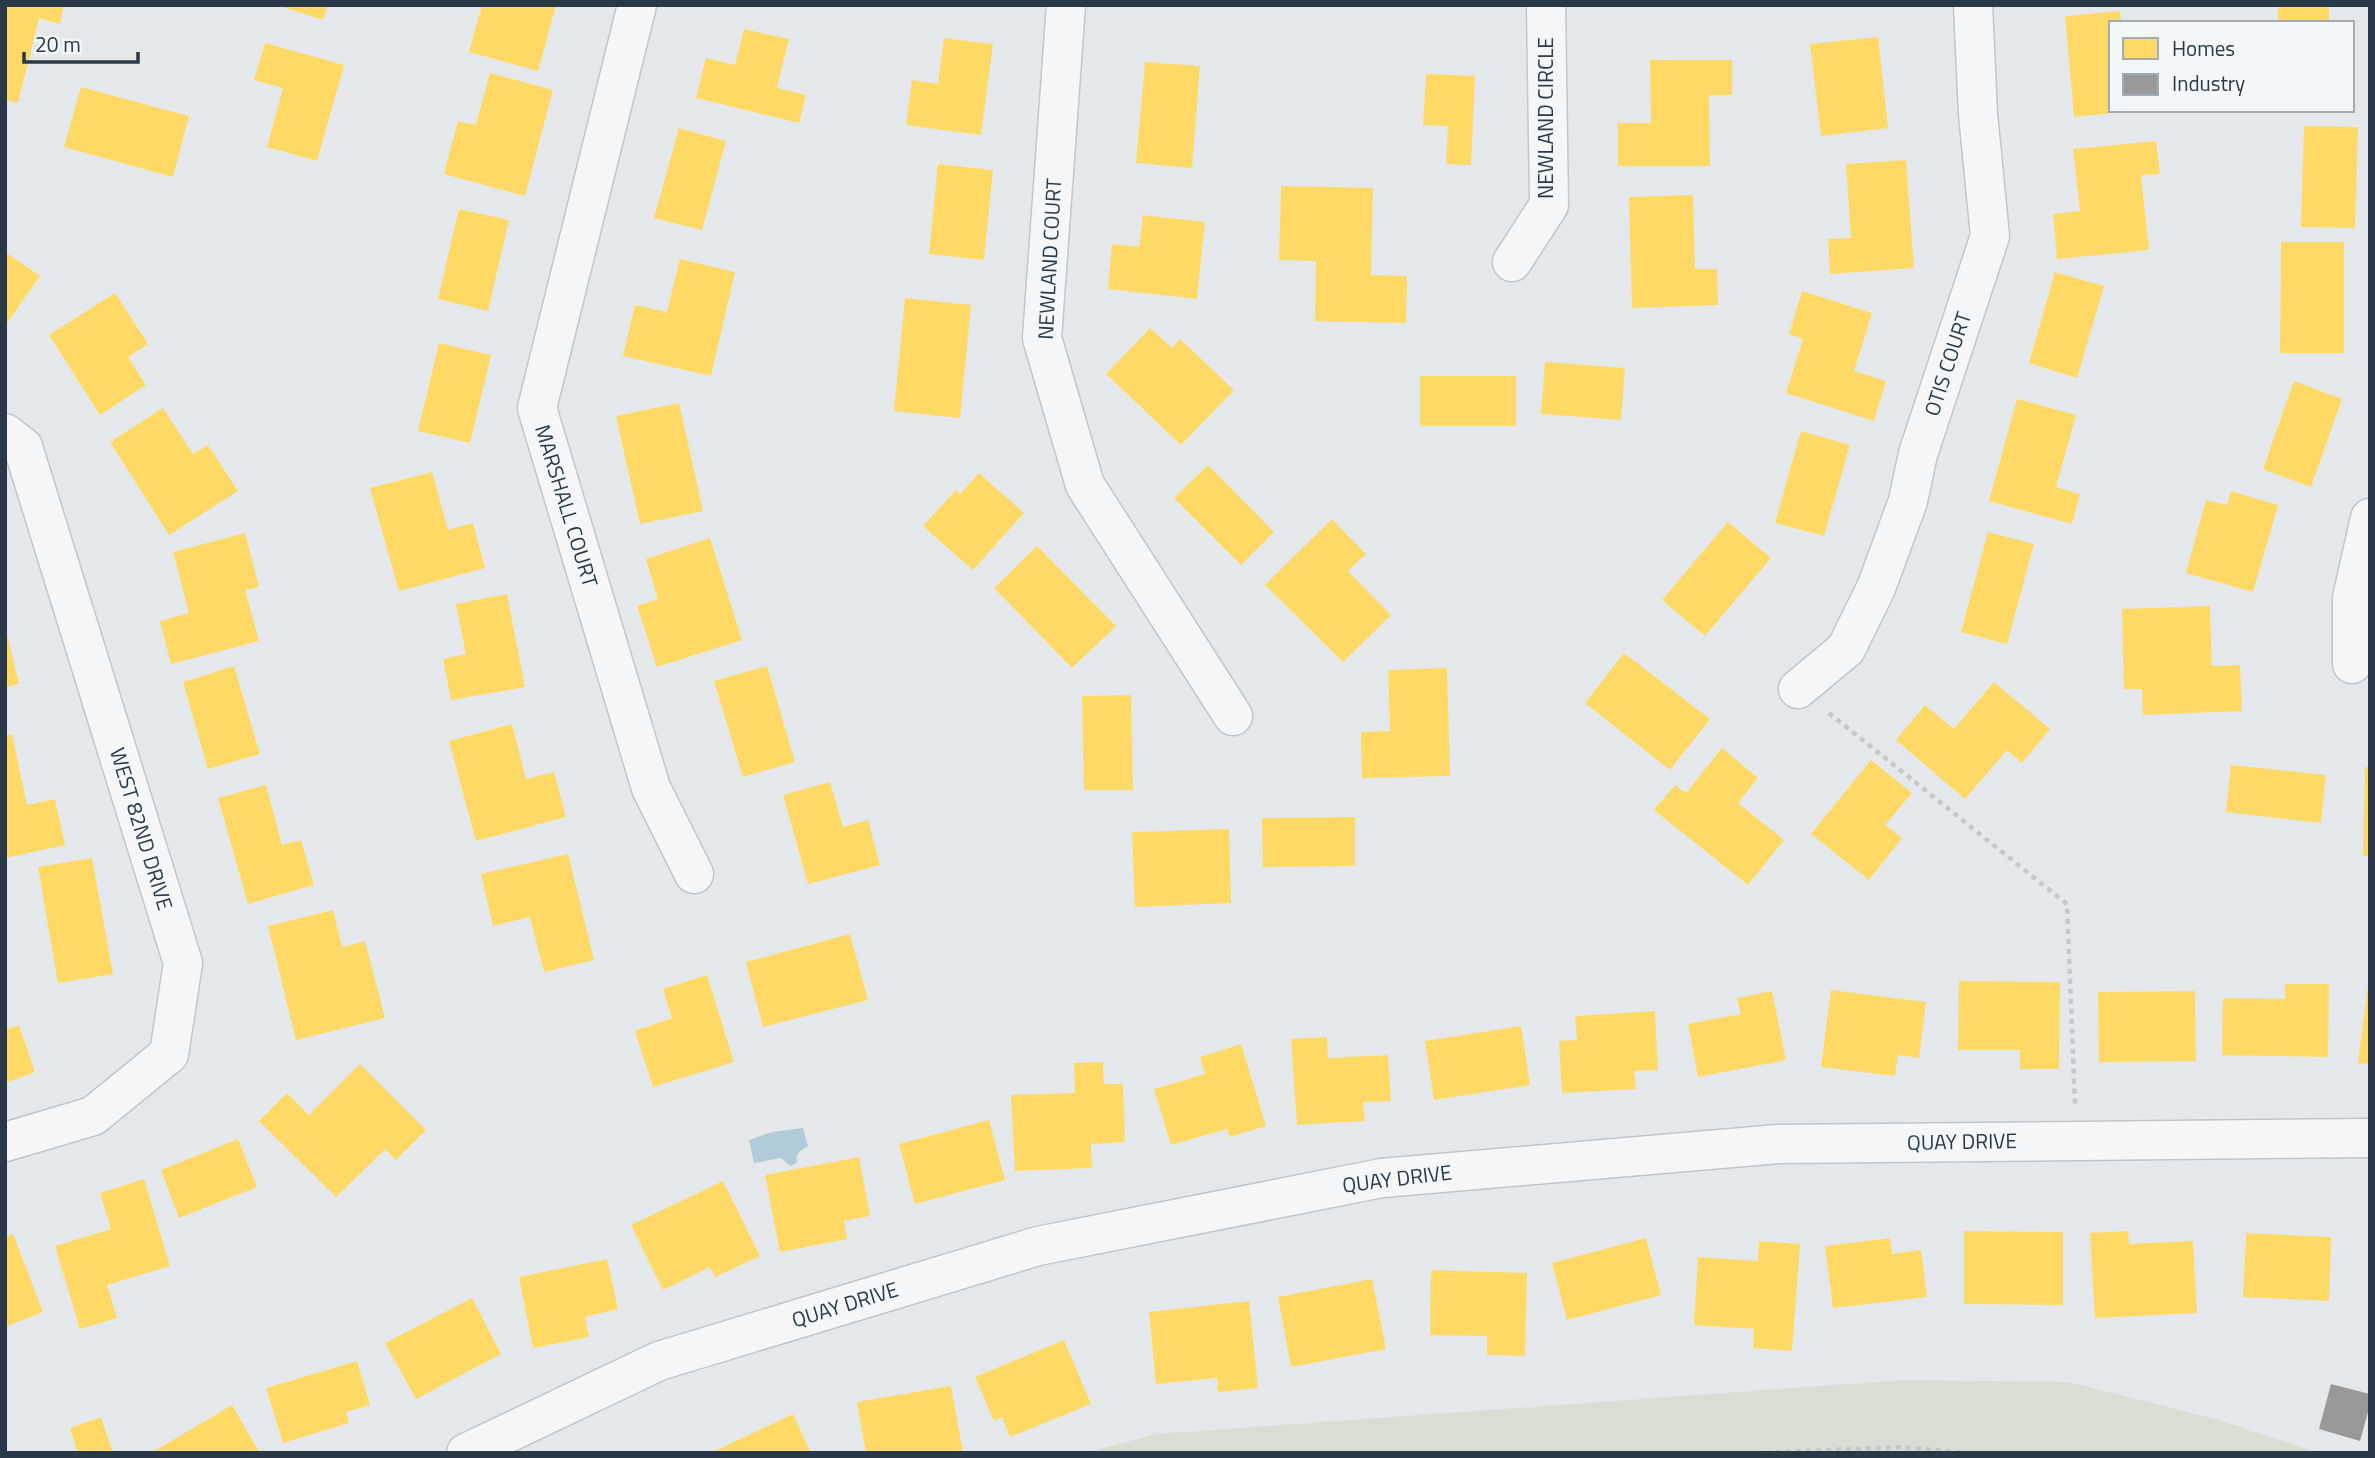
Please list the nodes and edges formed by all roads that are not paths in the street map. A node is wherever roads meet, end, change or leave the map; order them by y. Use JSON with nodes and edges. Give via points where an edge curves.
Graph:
{"nodes":[{"id":1,"x":638,"y":5,"type":"edge"},
{"id":2,"x":1066,"y":5,"type":"edge"},
{"id":3,"x":1546,"y":5,"type":"edge"},
{"id":4,"x":1973,"y":5,"type":"edge"},
{"id":5,"x":1512,"y":262,"type":"dead end"},
{"id":6,"x":5,"y":433,"type":"edge"},
{"id":7,"x":2370,"y":518,"type":"edge"},
{"id":8,"x":2351,"y":664,"type":"dead end"},
{"id":9,"x":1798,"y":689,"type":"road end"},
{"id":10,"x":1233,"y":716,"type":"dead end"},
{"id":11,"x":694,"y":874,"type":"dead end"},
{"id":12,"x":2370,"y":1138,"type":"edge"},
{"id":13,"x":5,"y":1142,"type":"edge"},
{"id":14,"x":466,"y":1453,"type":"edge"}],
"edges":[{"from":1,"to":11,"type":"street","name":"MARSHALL COURT","via":[[537,408],[651,788]]},
{"from":2,"to":10,"type":"street","name":"NEWLAND COURT","via":[[1042,338],[1085,485]]},
{"from":3,"to":5,"type":"street","name":"NEWLAND CIRCLE","via":[[1549,205]]},
{"from":4,"to":9,"type":"street","name":"OTIS COURT","via":[[1990,236],[1876,588],[1846,649]]},
{"from":6,"to":13,"type":"street","name":"WEST 82ND DRIVE","via":[[23,447],[183,963],[169,1054],[93,1116]]},
{"from":7,"to":8,"type":"street","via":[[2352,598]]},
{"from":12,"to":14,"type":"street","name":"QUAY DRIVE","via":[[1778,1144],[1382,1178],[1024,1250],[659,1361]]}]}
